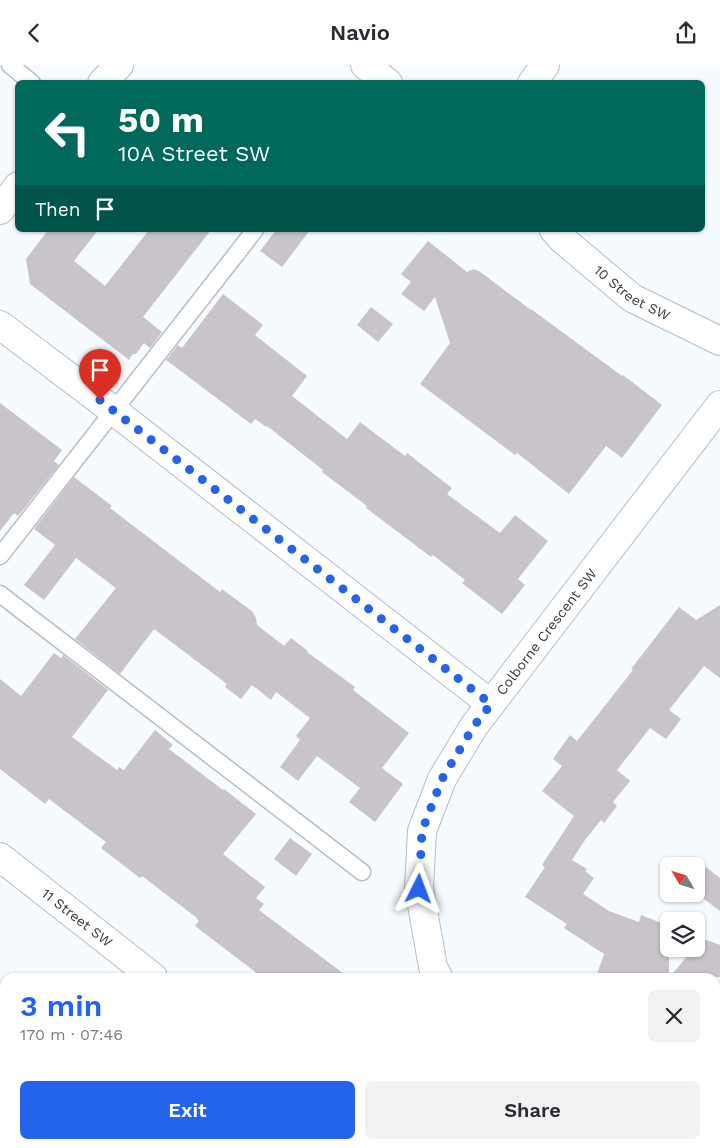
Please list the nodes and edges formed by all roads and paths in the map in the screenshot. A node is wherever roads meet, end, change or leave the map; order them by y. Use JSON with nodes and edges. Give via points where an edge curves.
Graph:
{"nodes":[{"id":1,"x":10,"y":65,"type":"edge"},
{"id":2,"x":119,"y":65,"type":"edge"},
{"id":3,"x":545,"y":65,"type":"edge"},
{"id":4,"x":28,"y":80,"type":"edge"},
{"id":5,"x":105,"y":80,"type":"edge"},
{"id":6,"x":534,"y":80,"type":"edge"},
{"id":7,"x":15,"y":190,"type":"edge"},
{"id":8,"x":0,"y":209,"type":"edge"},
{"id":9,"x":253,"y":232,"type":"edge"},
{"id":10,"x":556,"y":232,"type":"edge"},
{"id":11,"x":0,"y":325,"type":"edge"},
{"id":12,"x":720,"y":341,"type":"edge"},
{"id":13,"x":720,"y":405,"type":"edge"},
{"id":14,"x":114,"y":411,"type":"junction"},
{"id":15,"x":0,"y":556,"type":"edge"},
{"id":16,"x":0,"y":594,"type":"edge"},
{"id":17,"x":491,"y":704,"type":"junction"},
{"id":18,"x":0,"y":857,"type":"edge"},
{"id":19,"x":362,"y":872,"type":"dead end"},
{"id":20,"x":148,"y":973,"type":"edge"},
{"id":21,"x":433,"y":973,"type":"edge"}],
"edges":[{"from":1,"to":4,"type":"lane"},
{"from":2,"to":5,"type":"street"},
{"from":3,"to":6,"type":"street"},
{"from":7,"to":8,"type":"street"},
{"from":9,"to":14,"type":"lane"},
{"from":10,"to":12,"type":"street","name":"10 Street SW","via":[[632,298]]},
{"from":11,"to":14,"type":"street"},
{"from":13,"to":17,"type":"street","name":"Colborne Crescent SW"},
{"from":14,"to":15,"type":"lane"},
{"from":14,"to":17,"type":"street"},
{"from":16,"to":19,"type":"lane"},
{"from":17,"to":21,"type":"street","name":"Colborne Crescent SW","via":[[442,779],[422,831],[419,889]]},
{"from":18,"to":20,"type":"street","name":"11 Street SW"}]}
